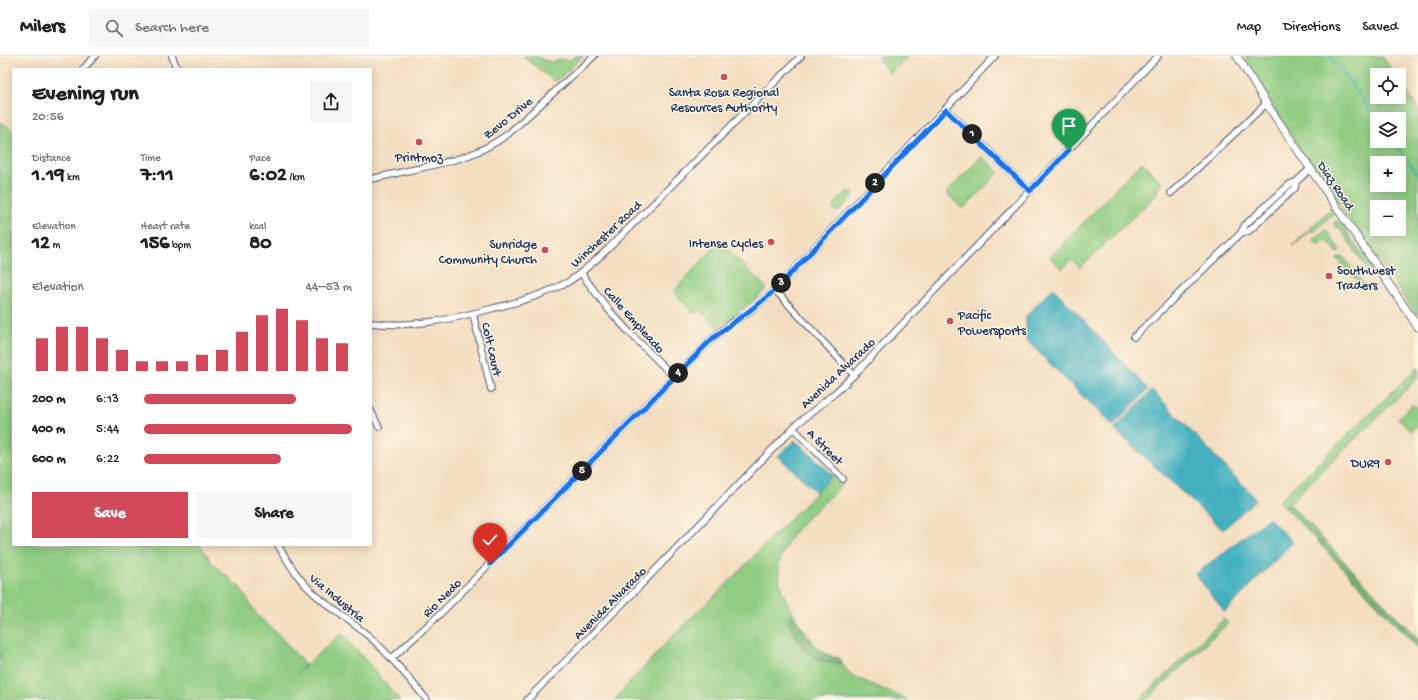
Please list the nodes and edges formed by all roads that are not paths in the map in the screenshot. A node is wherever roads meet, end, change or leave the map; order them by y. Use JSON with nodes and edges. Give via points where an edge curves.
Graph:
{"nodes":[{"id":1,"x":95,"y":56,"type":"edge"},
{"id":2,"x":172,"y":56,"type":"edge"},
{"id":3,"x":594,"y":56,"type":"edge"},
{"id":4,"x":801,"y":56,"type":"edge"},
{"id":5,"x":995,"y":56,"type":"edge"},
{"id":6,"x":1158,"y":56,"type":"edge"},
{"id":7,"x":1237,"y":56,"type":"edge"},
{"id":8,"x":84,"y":68,"type":"edge"},
{"id":9,"x":177,"y":68,"type":"edge"},
{"id":10,"x":1267,"y":103,"type":"junction"},
{"id":11,"x":946,"y":110,"type":"junction"},
{"id":12,"x":1311,"y":168,"type":"junction"},
{"id":13,"x":372,"y":179,"type":"edge"},
{"id":14,"x":1030,"y":191,"type":"junction"},
{"id":15,"x":1171,"y":194,"type":"dead end"},
{"id":16,"x":581,"y":273,"type":"junction"},
{"id":17,"x":775,"y":290,"type":"junction"},
{"id":18,"x":473,"y":314,"type":"junction"},
{"id":19,"x":372,"y":323,"type":"edge"},
{"id":20,"x":1418,"y":327,"type":"edge"},
{"id":21,"x":1134,"y":336,"type":"dead end"},
{"id":22,"x":854,"y":374,"type":"junction"},
{"id":23,"x":674,"y":376,"type":"junction"},
{"id":24,"x":491,"y":389,"type":"dead end"},
{"id":25,"x":372,"y":413,"type":"edge"},
{"id":26,"x":379,"y":427,"type":"dead end"},
{"id":27,"x":793,"y":428,"type":"junction"},
{"id":28,"x":843,"y":479,"type":"dead end"},
{"id":29,"x":279,"y":546,"type":"edge"},
{"id":30,"x":391,"y":659,"type":"junction"},
{"id":31,"x":427,"y":700,"type":"edge"},
{"id":32,"x":527,"y":700,"type":"edge"}],
"edges":[{"from":1,"to":8,"type":"street"},
{"from":2,"to":9,"type":"street"},
{"from":3,"to":13,"type":"street","name":"Zevo Drive","via":[[508,134],[489,146],[460,159]]},
{"from":4,"to":16,"type":"street","name":"Winchester Road","via":[[608,250]]},
{"from":5,"to":11,"type":"street","name":"Rio Nedo"},
{"from":6,"to":14,"type":"street","name":"Avenida Alvarado"},
{"from":7,"to":10,"type":"main road","name":"Diaz Road"},
{"from":10,"to":12,"type":"main road","name":"Diaz Road"},
{"from":10,"to":15,"type":"street"},
{"from":11,"to":14,"type":"street"},
{"from":11,"to":17,"type":"street","name":"Rio Nedo"},
{"from":12,"to":20,"type":"main road","name":"Diaz Road"},
{"from":12,"to":21,"type":"street","via":[[1245,225],[1242,233]]},
{"from":14,"to":22,"type":"street","name":"Avenida Alvarado"},
{"from":16,"to":18,"type":"street","name":"Winchester Road","via":[[548,292],[527,300]]},
{"from":16,"to":23,"type":"street","name":"Calle Empleado","via":[[608,309]]},
{"from":17,"to":22,"type":"street"},
{"from":17,"to":23,"type":"street","name":"Rio Nedo","via":[[750,312],[731,323],[712,339]]},
{"from":18,"to":19,"type":"street","name":"Winchester Road","via":[[415,325]]},
{"from":18,"to":24,"type":"street","name":"Colt Court"},
{"from":22,"to":27,"type":"street","name":"Avenida Alvarado"},
{"from":23,"to":30,"type":"street","name":"Rio Nedo","via":[[440,615]]},
{"from":25,"to":26,"type":"street"},
{"from":27,"to":28,"type":"street","name":"A Street"},
{"from":27,"to":32,"type":"street","name":"Avenida Alvarado"},
{"from":29,"to":30,"type":"street","name":"Via Industria","via":[[304,584],[372,639]]},
{"from":30,"to":31,"type":"street","name":"Via Industria"}]}
